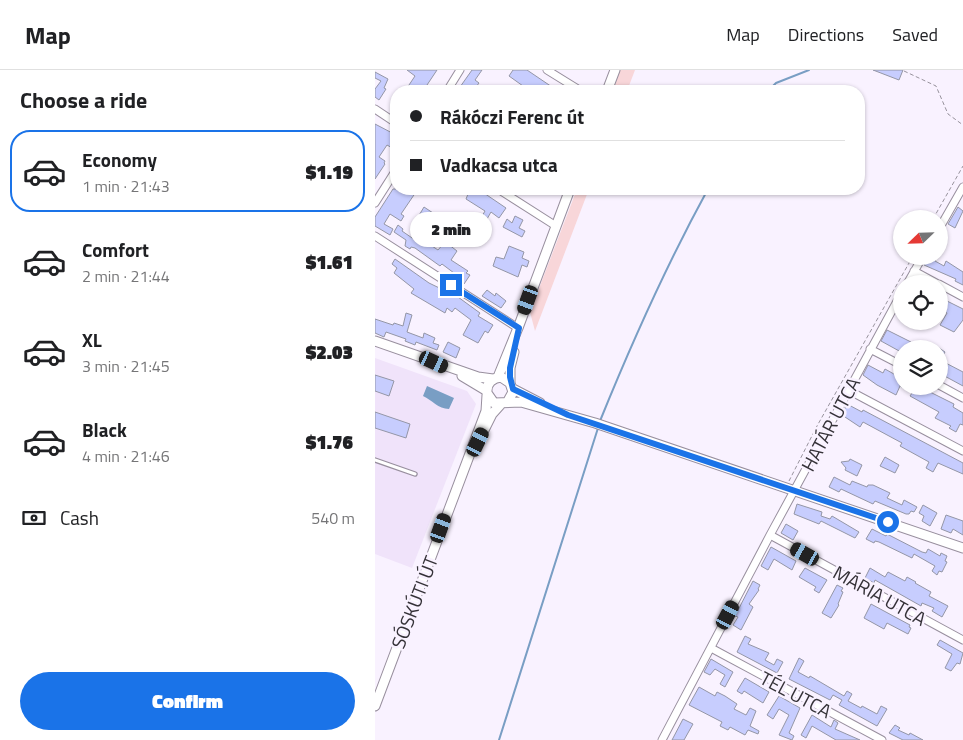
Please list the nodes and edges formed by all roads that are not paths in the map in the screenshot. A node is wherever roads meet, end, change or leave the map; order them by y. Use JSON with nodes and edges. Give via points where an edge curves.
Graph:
{"nodes":[{"id":1,"x":460,"y":70,"type":"edge"},
{"id":2,"x":547,"y":70,"type":"edge"},
{"id":3,"x":615,"y":70,"type":"edge"},
{"id":4,"x":451,"y":85,"type":"edge"},
{"id":5,"x":571,"y":85,"type":"edge"},
{"id":6,"x":609,"y":85,"type":"edge"},
{"id":7,"x":375,"y":109,"type":"edge"},
{"id":8,"x":390,"y":119,"type":"edge"},
{"id":9,"x":390,"y":179,"type":"edge"},
{"id":10,"x":963,"y":186,"type":"edge"},
{"id":11,"x":508,"y":195,"type":"edge"},
{"id":12,"x":568,"y":195,"type":"edge"},
{"id":13,"x":961,"y":196,"type":"edge"},
{"id":14,"x":375,"y":203,"type":"edge"},
{"id":15,"x":948,"y":216,"type":"edge"},
{"id":16,"x":556,"y":226,"type":"junction"},
{"id":17,"x":375,"y":236,"type":"edge"},
{"id":18,"x":918,"y":265,"type":"edge"},
{"id":19,"x":914,"y":271,"type":"junction"},
{"id":20,"x":912,"y":275,"type":"edge"},
{"id":21,"x":922,"y":275,"type":"edge"},
{"id":22,"x":948,"y":289,"type":"edge"},
{"id":23,"x":963,"y":297,"type":"edge"},
{"id":24,"x":893,"y":308,"type":"edge"},
{"id":25,"x":519,"y":328,"type":"junction"},
{"id":26,"x":375,"y":341,"type":"edge"},
{"id":27,"x":870,"y":349,"type":"junction"},
{"id":28,"x":893,"y":361,"type":"edge"},
{"id":29,"x":434,"y":362,"type":"junction"},
{"id":30,"x":496,"y":378,"type":"junction"},
{"id":31,"x":512,"y":386,"type":"junction"},
{"id":32,"x":848,"y":390,"type":"junction"},
{"id":33,"x":948,"y":390,"type":"edge"},
{"id":34,"x":487,"y":393,"type":"junction"},
{"id":35,"x":963,"y":398,"type":"edge"},
{"id":36,"x":504,"y":402,"type":"junction"},
{"id":37,"x":568,"y":415,"type":"junction"},
{"id":38,"x":963,"y":451,"type":"edge"},
{"id":39,"x":375,"y":460,"type":"edge"},
{"id":40,"x":415,"y":474,"type":"dead end"},
{"id":41,"x":794,"y":491,"type":"junction"},
{"id":42,"x":453,"y":498,"type":"junction"},
{"id":43,"x":770,"y":535,"type":"junction"},
{"id":44,"x":963,"y":548,"type":"edge"},
{"id":45,"x":963,"y":640,"type":"edge"},
{"id":46,"x":711,"y":648,"type":"junction"},
{"id":47,"x":375,"y":706,"type":"edge"},
{"id":48,"x":662,"y":740,"type":"edge"},
{"id":49,"x":882,"y":740,"type":"edge"}],
"edges":[{"from":1,"to":4,"type":"street"},
{"from":2,"to":5,"type":"street"},
{"from":3,"to":6,"type":"main road"},
{"from":7,"to":8,"type":"street"},
{"from":9,"to":14,"type":"street"},
{"from":10,"to":13,"type":"street"},
{"from":11,"to":16,"type":"street"},
{"from":12,"to":16,"type":"main road"},
{"from":13,"to":15,"type":"street"},
{"from":16,"to":25,"type":"main road"},
{"from":17,"to":25,"type":"street"},
{"from":18,"to":19,"type":"street"},
{"from":19,"to":20,"type":"street"},
{"from":19,"to":21,"type":"street"},
{"from":22,"to":23,"type":"street"},
{"from":24,"to":27,"type":"street","name":"HATÁR UTCA"},
{"from":25,"to":30,"type":"main road"},
{"from":25,"to":31,"type":"main road","via":[[510,368]]},
{"from":26,"to":29,"type":"main road"},
{"from":27,"to":28,"type":"street"},
{"from":27,"to":32,"type":"street","name":"HATÁR UTCA"},
{"from":29,"to":30,"type":"main road","via":[[486,379]]},
{"from":29,"to":34,"type":"main road"},
{"from":30,"to":31,"type":"main road","via":[[505,378]]},
{"from":30,"to":34,"type":"main road","via":[[487,385]]},
{"from":31,"to":36,"type":"main road","via":[[512,396]]},
{"from":31,"to":37,"type":"main road"},
{"from":32,"to":38,"type":"street"},
{"from":32,"to":41,"type":"street","name":"HATÁR UTCA"},
{"from":33,"to":35,"type":"street"},
{"from":34,"to":36,"type":"main road","via":[[495,403]]},
{"from":34,"to":42,"type":"main road","name":"SÓSKÚTI ÚT","via":[[486,411]]},
{"from":36,"to":37,"type":"main road","via":[[521,402]]},
{"from":36,"to":42,"type":"main road","name":"SÓSKÚTI ÚT","via":[[492,414]]},
{"from":37,"to":41,"type":"main road"},
{"from":39,"to":40,"type":"lane"},
{"from":41,"to":43,"type":"street","name":"HATÁR UTCA"},
{"from":41,"to":44,"type":"main road"},
{"from":42,"to":47,"type":"main road","name":"SÓSKÚTI ÚT"},
{"from":43,"to":45,"type":"street","name":"MÁRIA UTCA"},
{"from":43,"to":46,"type":"street","name":"HATÁR UTCA"},
{"from":46,"to":48,"type":"street","name":"HATÁR UTCA"},
{"from":46,"to":49,"type":"street","name":"TÉL UTCA"}]}
